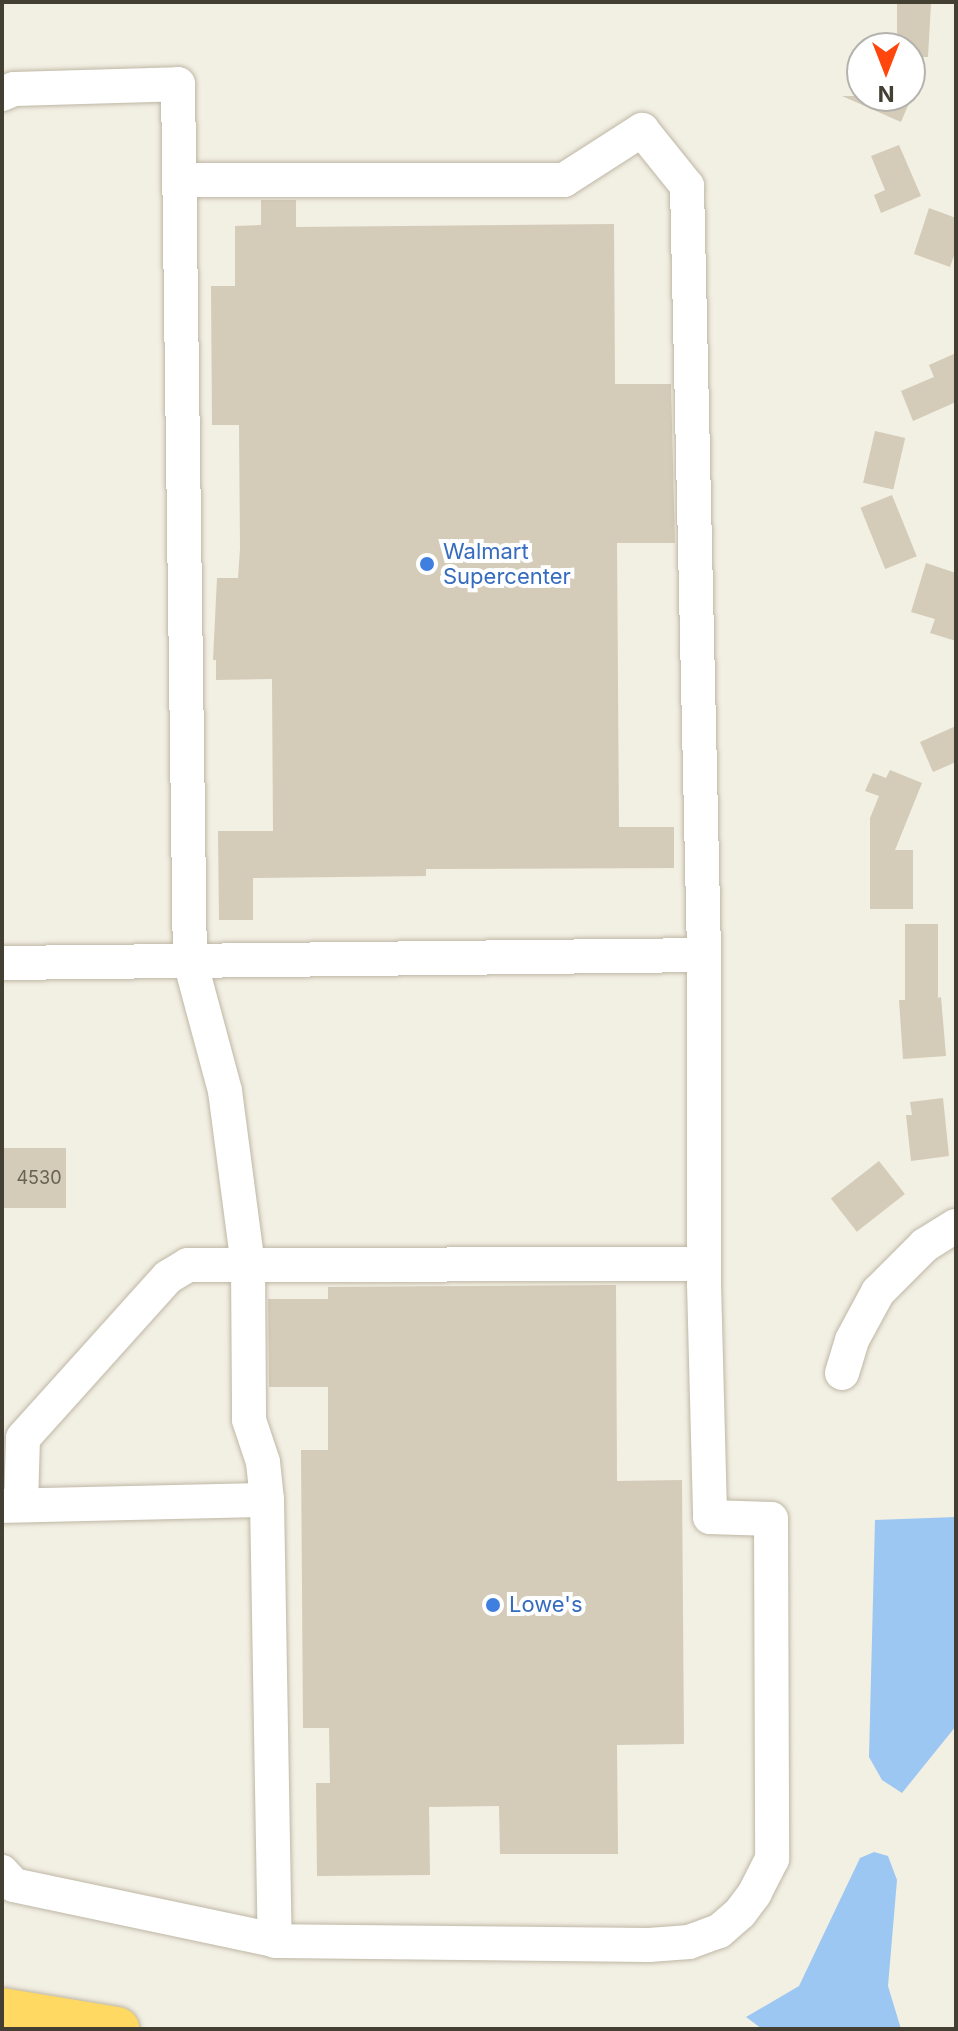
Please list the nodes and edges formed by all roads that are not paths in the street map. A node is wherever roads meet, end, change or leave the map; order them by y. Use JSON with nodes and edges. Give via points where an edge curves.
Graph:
{"nodes":[{"id":1,"x":2,"y":94,"type":"edge"},
{"id":2,"x":180,"y":180,"type":"junction"},
{"id":3,"x":704,"y":955,"type":"junction"},
{"id":4,"x":190,"y":961,"type":"junction"},
{"id":5,"x":2,"y":963,"type":"edge"},
{"id":6,"x":956,"y":1226,"type":"edge"},
{"id":7,"x":704,"y":1264,"type":"junction"},
{"id":8,"x":248,"y":1266,"type":"junction"},
{"id":9,"x":842,"y":1373,"type":"dead end"},
{"id":10,"x":267,"y":1500,"type":"junction"},
{"id":11,"x":12,"y":1505,"type":"edge"},
{"id":12,"x":2,"y":1872,"type":"edge"},
{"id":13,"x":275,"y":1941,"type":"junction"},
{"id":14,"x":2,"y":2010,"type":"edge"},
{"id":15,"x":117,"y":2029,"type":"edge"}],
"edges":[{"from":1,"to":2,"type":"street","via":[[14,89],[178,84]]},
{"from":2,"to":3,"type":"street","via":[[564,180],[642,130],[687,186]]},
{"from":2,"to":4,"type":"street"},
{"from":3,"to":4,"type":"street"},
{"from":3,"to":7,"type":"street"},
{"from":4,"to":5,"type":"street"},
{"from":4,"to":8,"type":"street","via":[[225,1091]]},
{"from":6,"to":9,"type":"street","via":[[925,1245],[878,1292],[860,1321]]},
{"from":7,"to":8,"type":"street"},
{"from":7,"to":13,"type":"street","via":[[710,1517],[771,1519],[768,1874],[740,1913],[719,1931],[689,1942]]},
{"from":8,"to":10,"type":"street","via":[[249,1420],[263,1462]]},
{"from":8,"to":11,"type":"street","via":[[188,1265],[168,1277],[23,1438]]},
{"from":10,"to":11,"type":"street"},
{"from":10,"to":13,"type":"street"},
{"from":12,"to":13,"type":"street","via":[[14,1885]]},
{"from":14,"to":15,"type":"highway"}]}
